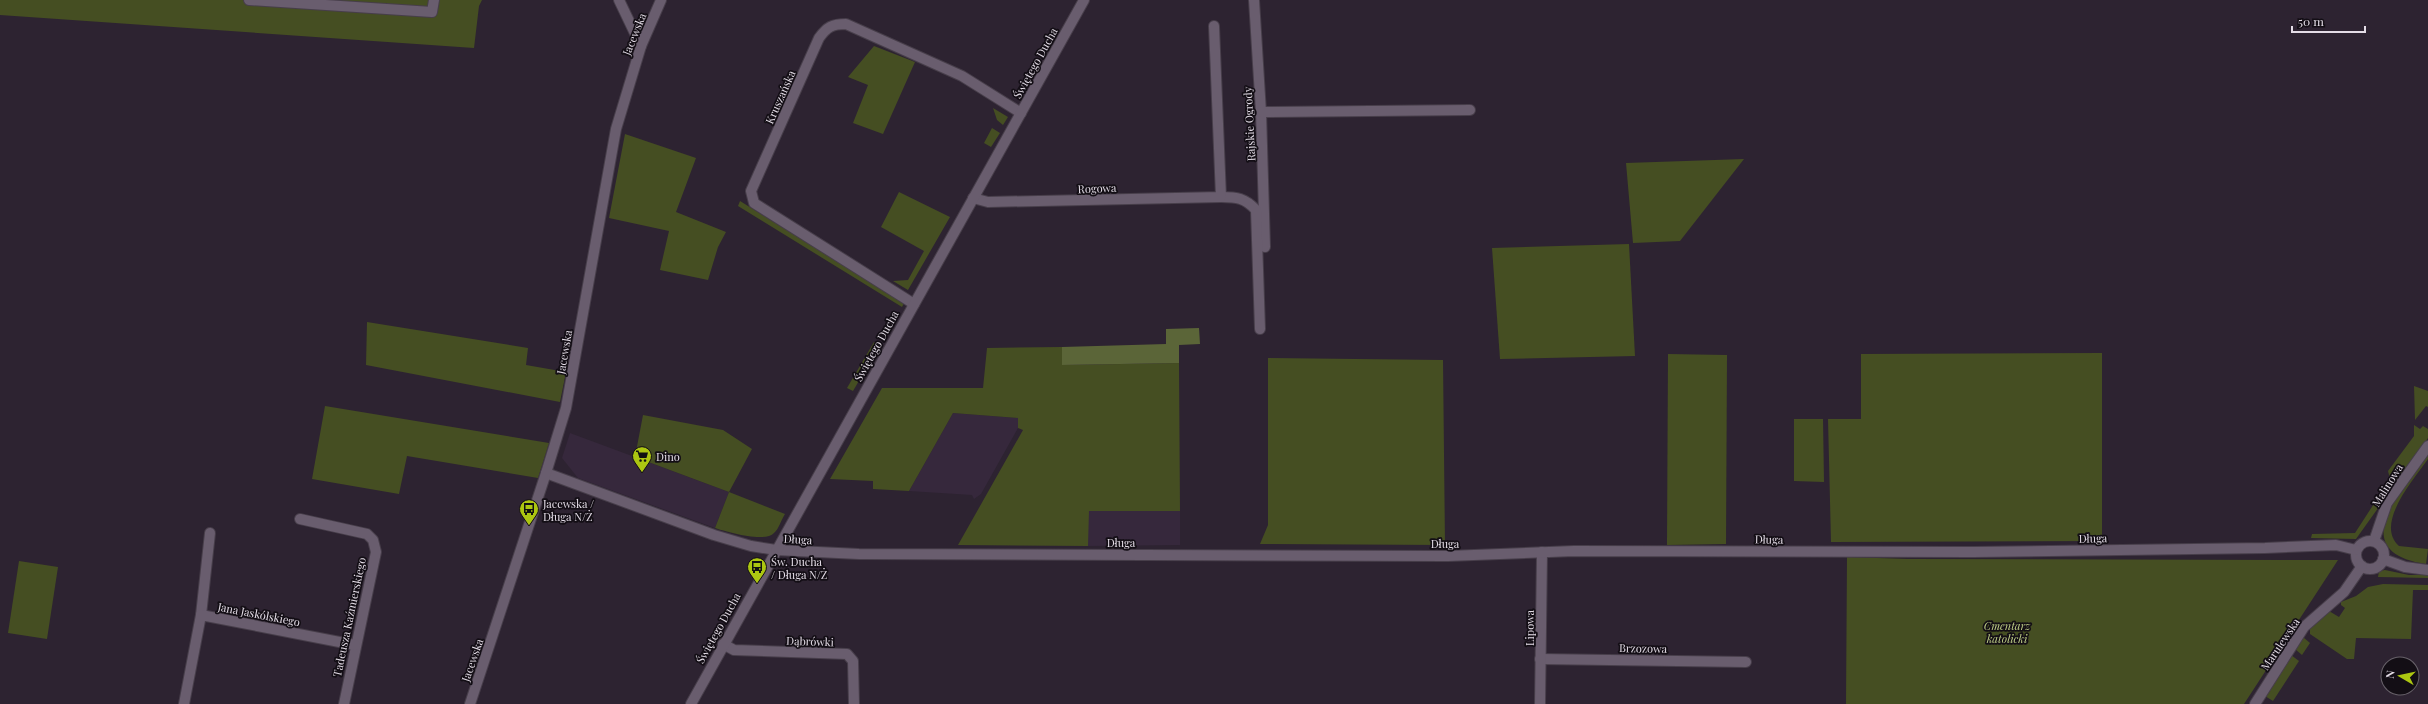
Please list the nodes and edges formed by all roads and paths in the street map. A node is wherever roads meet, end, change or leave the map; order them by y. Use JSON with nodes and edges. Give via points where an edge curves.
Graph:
{"nodes":[{"id":1,"x":249,"y":0,"type":"edge"},
{"id":2,"x":434,"y":0,"type":"edge"},
{"id":3,"x":620,"y":0,"type":"edge"},
{"id":4,"x":661,"y":0,"type":"edge"},
{"id":5,"x":1084,"y":0,"type":"edge"},
{"id":6,"x":1254,"y":0,"type":"edge"},
{"id":7,"x":1214,"y":26,"type":"dead end"},
{"id":8,"x":641,"y":46,"type":"junction"},
{"id":9,"x":1470,"y":110,"type":"dead end"},
{"id":10,"x":1261,"y":112,"type":"junction"},
{"id":11,"x":1021,"y":113,"type":"junction"},
{"id":12,"x":1221,"y":197,"type":"junction"},
{"id":13,"x":973,"y":198,"type":"junction"},
{"id":14,"x":1265,"y":247,"type":"dead end"},
{"id":15,"x":914,"y":304,"type":"junction"},
{"id":16,"x":1260,"y":329,"type":"dead end"},
{"id":17,"x":2428,"y":446,"type":"edge"},
{"id":18,"x":546,"y":473,"type":"junction"},
{"id":19,"x":300,"y":519,"type":"dead end"},
{"id":20,"x":210,"y":533,"type":"dead end"},
{"id":21,"x":2374,"y":541,"type":"junction"},
{"id":22,"x":776,"y":550,"type":"junction"},
{"id":23,"x":2356,"y":550,"type":"junction"},
{"id":24,"x":1542,"y":552,"type":"junction"},
{"id":25,"x":2383,"y":559,"type":"junction"},
{"id":26,"x":2362,"y":566,"type":"junction"},
{"id":27,"x":2428,"y":570,"type":"edge"},
{"id":28,"x":201,"y":614,"type":"junction"},
{"id":29,"x":723,"y":644,"type":"junction"},
{"id":30,"x":355,"y":645,"type":"junction"},
{"id":31,"x":1540,"y":659,"type":"junction"},
{"id":32,"x":1746,"y":662,"type":"dead end"},
{"id":33,"x":184,"y":704,"type":"edge"},
{"id":34,"x":344,"y":704,"type":"edge"},
{"id":35,"x":470,"y":704,"type":"edge"},
{"id":36,"x":691,"y":704,"type":"edge"},
{"id":37,"x":854,"y":704,"type":"edge"},
{"id":38,"x":1540,"y":704,"type":"edge"},
{"id":39,"x":2254,"y":704,"type":"edge"}],
"edges":[{"from":1,"to":2,"type":"street","via":[[432,12]]},
{"from":3,"to":8,"type":"street"},
{"from":4,"to":8,"type":"street","name":"Jacewska"},
{"from":5,"to":11,"type":"street","name":"Świętego Ducha"},
{"from":6,"to":10,"type":"street","name":"Rajskie Ogrody"},
{"from":7,"to":12,"type":"street"},
{"from":8,"to":18,"type":"street","name":"Jacewska","via":[[616,129],[566,408]]},
{"from":9,"to":10,"type":"street"},
{"from":10,"to":14,"type":"street","name":"Rajskie Ogrody"},
{"from":11,"to":13,"type":"street","name":"Świętego Ducha"},
{"from":11,"to":15,"type":"street","name":"Kruszańska","via":[[962,76],[846,24],[834,24],[826,28],[819,38],[752,191],[754,203]]},
{"from":12,"to":13,"type":"street","name":"Rogowa","via":[[996,202]]},
{"from":12,"to":16,"type":"street","name":"Rogowa","via":[[1238,197],[1256,210]]},
{"from":13,"to":15,"type":"street","name":"Świętego Ducha"},
{"from":15,"to":22,"type":"street","name":"Świętego Ducha"},
{"from":17,"to":21,"type":"street","name":"Malinowa","via":[[2387,503]]},
{"from":18,"to":22,"type":"street","name":"Długa","via":[[714,535]]},
{"from":18,"to":35,"type":"street","name":"Jacewska"},
{"from":19,"to":30,"type":"street","name":"Tadeusza Kaźmierskiego","via":[[367,534],[373,540],[376,552]]},
{"from":20,"to":28,"type":"street"},
{"from":21,"to":23,"type":"street","via":[[2362,543]]},
{"from":21,"to":25,"type":"street","via":[[2383,550]]},
{"from":22,"to":24,"type":"street","name":"Długa","via":[[860,554],[1448,556]]},
{"from":22,"to":29,"type":"street","name":"Świętego Ducha"},
{"from":23,"to":24,"type":"street","name":"Długa","via":[[2336,545],[1973,552]]},
{"from":23,"to":26,"type":"street","via":[[2357,561]]},
{"from":24,"to":31,"type":"street","name":"Lipowa"},
{"from":25,"to":26,"type":"street","via":[[2374,568]]},
{"from":25,"to":27,"type":"street","via":[[2405,567]]},
{"from":26,"to":39,"type":"street","name":"Marulewska","via":[[2344,592],[2304,627]]},
{"from":28,"to":30,"type":"street","name":"Jana Jaskólskiego"},
{"from":28,"to":33,"type":"street","name":"Jana Jaskólskiego"},
{"from":29,"to":36,"type":"street","name":"Świętego Ducha"},
{"from":29,"to":37,"type":"street","name":"Dąbrówki","via":[[734,650],[847,654],[853,661]]},
{"from":30,"to":34,"type":"street","name":"Tadeusza Kaźmierskiego"},
{"from":31,"to":32,"type":"street","name":"Brzozowa"},
{"from":31,"to":38,"type":"street","name":"Lipowa"}]}
